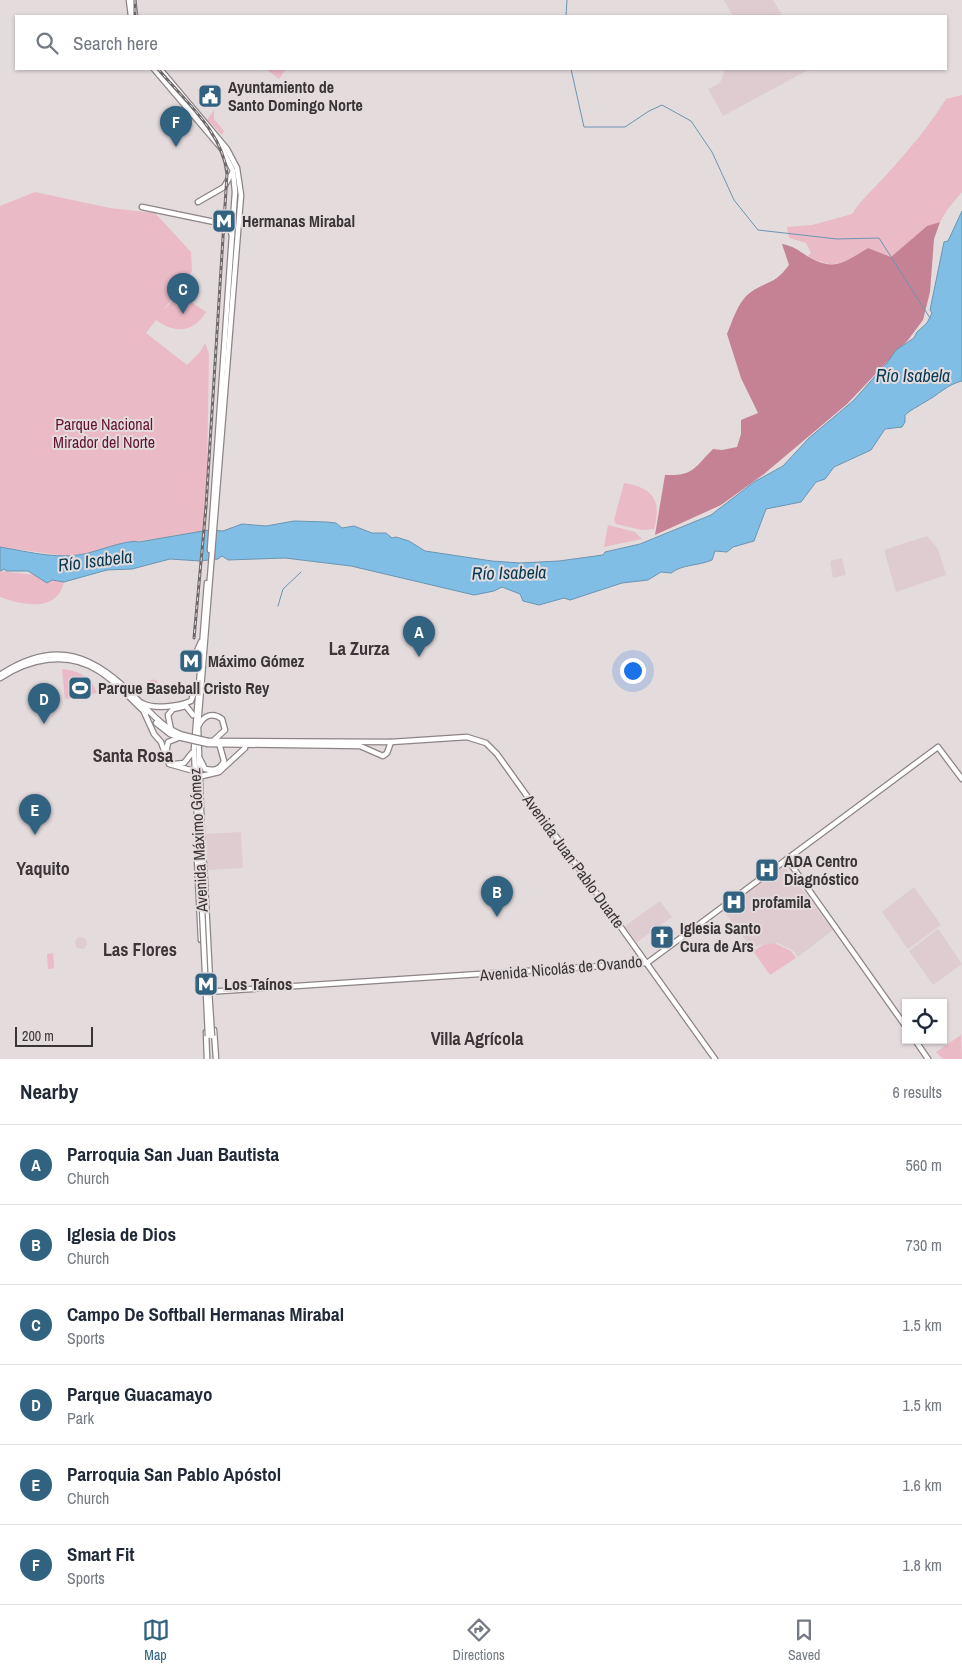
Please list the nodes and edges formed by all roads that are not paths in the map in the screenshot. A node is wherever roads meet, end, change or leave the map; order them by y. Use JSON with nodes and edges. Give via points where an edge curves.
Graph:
{"nodes":[{"id":1,"x":129,"y":0,"type":"edge"},
{"id":2,"x":133,"y":0,"type":"edge"},
{"id":3,"x":131,"y":15,"type":"edge"},
{"id":4,"x":135,"y":15,"type":"edge"},
{"id":5,"x":155,"y":70,"type":"edge"},
{"id":6,"x":161,"y":70,"type":"edge"},
{"id":7,"x":233,"y":171,"type":"junction"},
{"id":8,"x":198,"y":202,"type":"dead end"},
{"id":9,"x":142,"y":207,"type":"dead end"},
{"id":10,"x":233,"y":241,"type":"junction"},
{"id":11,"x":223,"y":393,"type":"junction"},
{"id":12,"x":206,"y":621,"type":"junction"},
{"id":13,"x":203,"y":639,"type":"junction"},
{"id":14,"x":197,"y":651,"type":"dead end"},
{"id":15,"x":66,"y":658,"type":"junction"},
{"id":16,"x":0,"y":677,"type":"edge"},
{"id":17,"x":198,"y":682,"type":"junction"},
{"id":18,"x":139,"y":701,"type":"junction"},
{"id":19,"x":144,"y":711,"type":"junction"},
{"id":20,"x":196,"y":724,"type":"junction"},
{"id":21,"x":171,"y":730,"type":"junction"},
{"id":22,"x":182,"y":737,"type":"junction"},
{"id":23,"x":209,"y":742,"type":"junction"},
{"id":24,"x":391,"y":742,"type":"junction"},
{"id":25,"x":219,"y":743,"type":"junction"},
{"id":26,"x":246,"y":744,"type":"junction"},
{"id":27,"x":196,"y":749,"type":"junction"},
{"id":28,"x":194,"y":771,"type":"junction"},
{"id":29,"x":198,"y":779,"type":"junction"},
{"id":30,"x":962,"y":779,"type":"edge"},
{"id":31,"x":199,"y":821,"type":"junction"},
{"id":32,"x":787,"y":859,"type":"junction"},
{"id":33,"x":646,"y":963,"type":"junction"},
{"id":34,"x":204,"y":992,"type":"junction"},
{"id":35,"x":211,"y":992,"type":"junction"},
{"id":36,"x":902,"y":1021,"type":"edge"},
{"id":37,"x":918,"y":1044,"type":"edge"},
{"id":38,"x":212,"y":1059,"type":"edge"},
{"id":39,"x":715,"y":1059,"type":"edge"},
{"id":40,"x":928,"y":1059,"type":"edge"}],
"edges":[{"from":1,"to":3,"type":"main road"},
{"from":2,"to":4,"type":"main road"},
{"from":5,"to":7,"type":"main road","via":[[222,149]]},
{"from":6,"to":11,"type":"main road","via":[[227,149],[239,178],[241,199]]},
{"from":7,"to":8,"type":"main road","via":[[224,187]]},
{"from":7,"to":10,"type":"main road"},
{"from":9,"to":10,"type":"main road","via":[[224,224],[232,231]]},
{"from":10,"to":11,"type":"main road"},
{"from":11,"to":12,"type":"main road"},
{"from":12,"to":13,"type":"main road","name":"Avenida Máximo Gómez"},
{"from":12,"to":20,"type":"main road","name":"Avenida Máximo Gómez"},
{"from":13,"to":14,"type":"main road"},
{"from":13,"to":17,"type":"main road","name":"Avenida Máximo Gómez"},
{"from":15,"to":16,"type":"main road","via":[[49,657]]},
{"from":15,"to":18,"type":"main road","via":[[81,658],[99,666]]},
{"from":15,"to":19,"type":"main road","via":[[99,671]]},
{"from":17,"to":18,"type":"main road","via":[[189,702],[155,708]]},
{"from":17,"to":20,"type":"main road","name":"Avenida Máximo Gómez"},
{"from":18,"to":21,"type":"main road"},
{"from":19,"to":22,"type":"main road","via":[[163,730]]},
{"from":19,"to":28,"type":"main road","via":[[169,764]]},
{"from":20,"to":21,"type":"main road","via":[[190,709],[177,707],[168,716]]},
{"from":20,"to":23,"type":"main road","via":[[213,715],[222,719],[225,730]]},
{"from":20,"to":27,"type":"main road","name":"Avenida Máximo Gómez"},
{"from":21,"to":22,"type":"main road"},
{"from":22,"to":23,"type":"main road","bridge":true},
{"from":22,"to":27,"type":"main road","via":[[168,742],[166,750],[170,761],[184,763]]},
{"from":23,"to":25,"type":"main road"},
{"from":24,"to":26,"type":"main road","name":"Avenida Juan Pablo Duarte"},
{"from":24,"to":26,"type":"main road","via":[[383,756],[360,746]]},
{"from":24,"to":33,"type":"main road","name":"Avenida Juan Pablo Duarte","via":[[468,737],[486,744],[497,754]]},
{"from":25,"to":26,"type":"main road"},
{"from":25,"to":27,"type":"main road","via":[[224,761],[219,769],[203,767]]},
{"from":26,"to":29,"type":"main road","via":[[221,771]]},
{"from":27,"to":28,"type":"main road","name":"Avenida Máximo Gómez"},
{"from":27,"to":29,"type":"main road","name":"Avenida Máximo Gómez"},
{"from":28,"to":31,"type":"main road","name":"Avenida Máximo Gómez"},
{"from":29,"to":31,"type":"main road","name":"Avenida Máximo Gómez"},
{"from":30,"to":32,"type":"main road","name":"Avenida Nicolás de Ovando","via":[[938,747]]},
{"from":31,"to":34,"type":"main road"},
{"from":31,"to":35,"type":"main road"},
{"from":31,"to":38,"type":"main road","name":"Avenida Máximo Gómez","bridge":true},
{"from":32,"to":33,"type":"main road","name":"Avenida Nicolás de Ovando"},
{"from":32,"to":36,"type":"main road"},
{"from":33,"to":35,"type":"main road","name":"Avenida Nicolás de Ovando"},
{"from":33,"to":39,"type":"main road","name":"Avenida Juan Pablo Duarte"},
{"from":34,"to":35,"type":"main road","name":"Avenida Nicolás de Ovando"},
{"from":34,"to":38,"type":"main road"},
{"from":35,"to":38,"type":"main road"},
{"from":37,"to":40,"type":"main road"}]}
